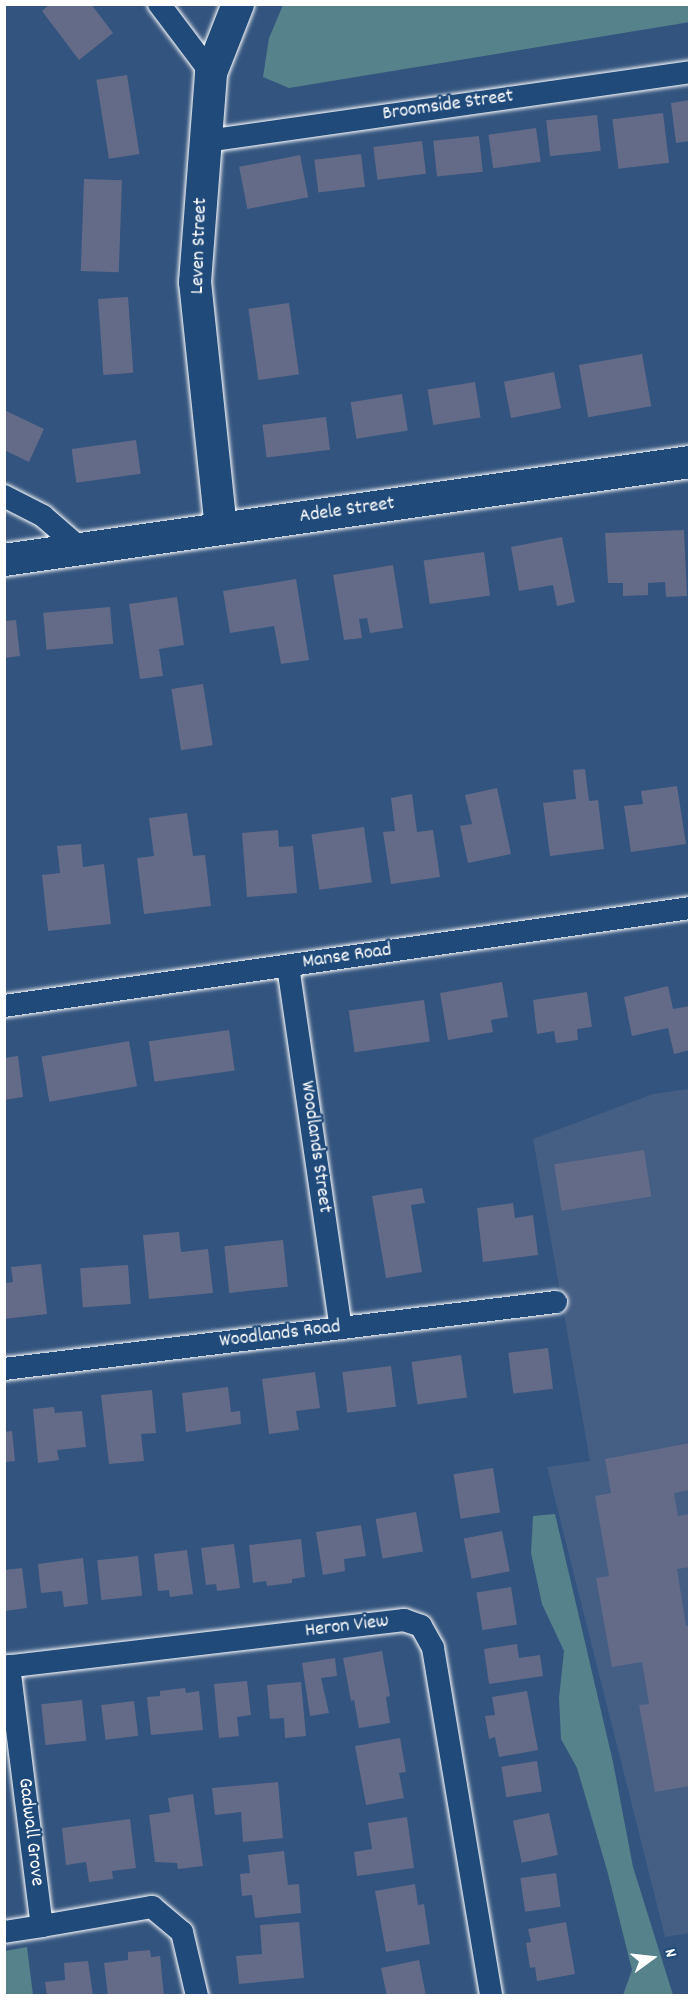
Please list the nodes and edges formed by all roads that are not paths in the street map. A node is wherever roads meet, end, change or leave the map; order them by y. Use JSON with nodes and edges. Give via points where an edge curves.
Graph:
{"nodes":[{"id":1,"x":159,"y":4,"type":"edge"},
{"id":2,"x":238,"y":4,"type":"edge"},
{"id":3,"x":690,"y":72,"type":"edge"},
{"id":4,"x":211,"y":73,"type":"junction"},
{"id":5,"x":206,"y":141,"type":"junction"},
{"id":6,"x":690,"y":462,"type":"edge"},
{"id":7,"x":4,"y":496,"type":"edge"},
{"id":8,"x":221,"y":529,"type":"junction"},
{"id":9,"x":81,"y":549,"type":"junction"},
{"id":10,"x":4,"y":560,"type":"edge"},
{"id":11,"x":690,"y":908,"type":"edge"},
{"id":12,"x":288,"y":966,"type":"junction"},
{"id":13,"x":4,"y":1006,"type":"edge"},
{"id":14,"x":556,"y":1302,"type":"dead end"},
{"id":15,"x":341,"y":1328,"type":"junction"},
{"id":16,"x":4,"y":1369,"type":"edge"},
{"id":17,"x":7,"y":1666,"type":"edge"},
{"id":18,"x":42,"y":1926,"type":"junction"},
{"id":19,"x":4,"y":1932,"type":"edge"},
{"id":20,"x":197,"y":1995,"type":"edge"},
{"id":21,"x":491,"y":1995,"type":"edge"}],
"edges":[{"from":1,"to":4,"type":"street"},
{"from":2,"to":4,"type":"street","name":"Leven Street"},
{"from":3,"to":5,"type":"street","name":"Broomside Street"},
{"from":4,"to":5,"type":"street","name":"Leven Street"},
{"from":5,"to":8,"type":"street","name":"Leven Street","via":[[195,282]]},
{"from":6,"to":8,"type":"street","name":"Adele Street"},
{"from":7,"to":9,"type":"street","via":[[43,516]]},
{"from":8,"to":9,"type":"street","name":"Adele Street"},
{"from":9,"to":10,"type":"street","name":"Adele Street"},
{"from":11,"to":12,"type":"street","name":"Manse Road"},
{"from":12,"to":13,"type":"street","name":"Manse Road"},
{"from":12,"to":15,"type":"street","name":"Woodlands Street"},
{"from":14,"to":15,"type":"street","name":"Woodlands Road"},
{"from":15,"to":16,"type":"street","name":"Woodlands Road"},
{"from":17,"to":18,"type":"street","name":"Gadwall Grove"},
{"from":17,"to":21,"type":"street","name":"Heron View","via":[[404,1620],[422,1626],[433,1648]]},
{"from":18,"to":19,"type":"street"},
{"from":18,"to":20,"type":"street","via":[[152,1907],[183,1932]]}]}
